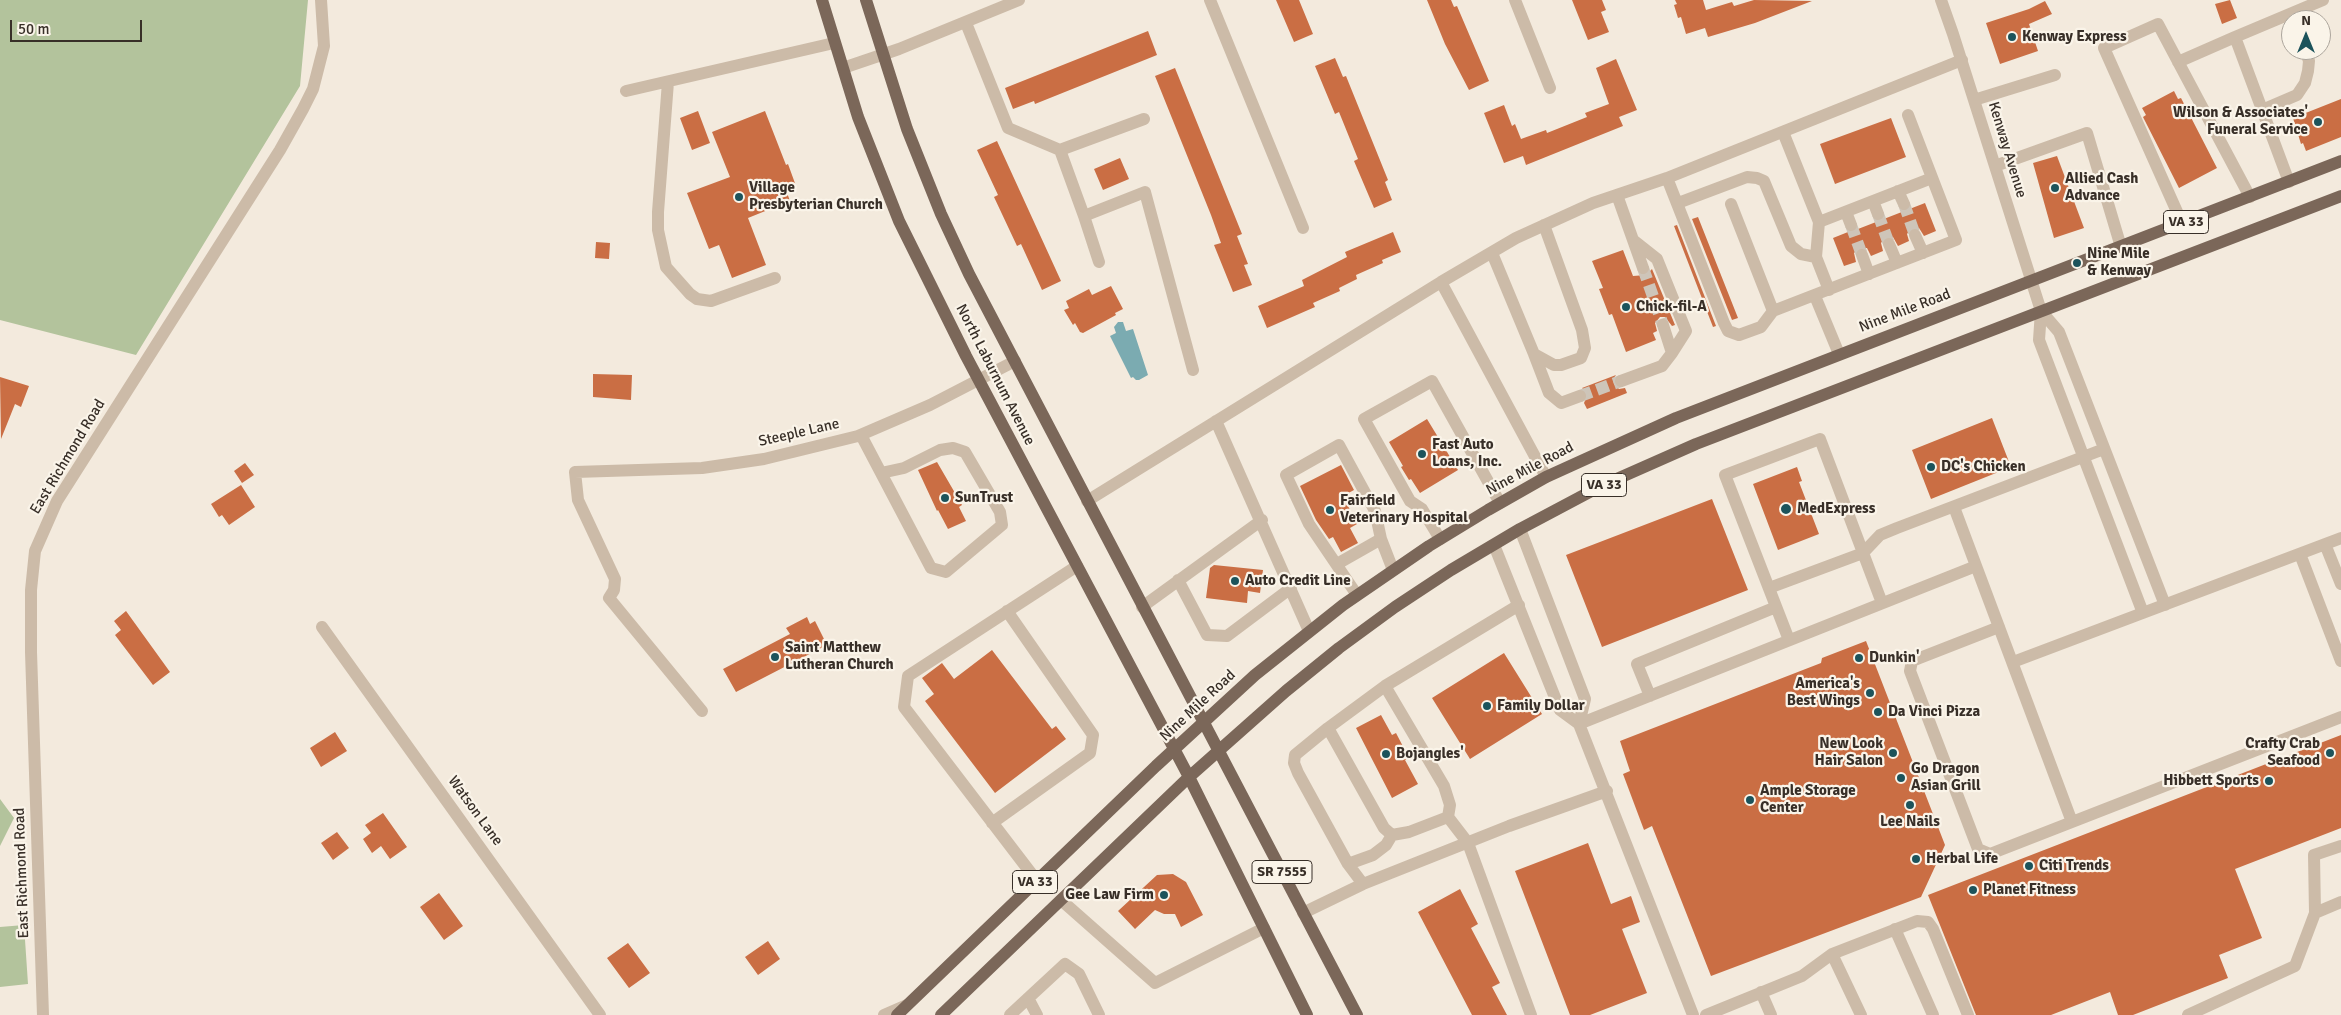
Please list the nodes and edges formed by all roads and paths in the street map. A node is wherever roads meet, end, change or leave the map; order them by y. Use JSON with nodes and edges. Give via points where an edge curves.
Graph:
{"nodes":[{"id":1,"x":321,"y":0,"type":"edge"},
{"id":2,"x":822,"y":0,"type":"edge"},
{"id":3,"x":866,"y":0,"type":"edge"},
{"id":4,"x":1019,"y":0,"type":"edge"},
{"id":5,"x":1210,"y":0,"type":"edge"},
{"id":6,"x":1515,"y":0,"type":"edge"},
{"id":7,"x":1940,"y":0,"type":"edge"},
{"id":8,"x":2323,"y":0,"type":"edge"},
{"id":9,"x":2304,"y":10,"type":"edge"},
{"id":10,"x":2281,"y":21,"type":"edge"},
{"id":11,"x":966,"y":23,"type":"junction"},
{"id":12,"x":2236,"y":37,"type":"junction"},
{"id":13,"x":834,"y":43,"type":"junction"},
{"id":14,"x":882,"y":56,"type":"junction"},
{"id":15,"x":1962,"y":60,"type":"junction"},
{"id":16,"x":2308,"y":60,"type":"edge"},
{"id":17,"x":2178,"y":62,"type":"junction"},
{"id":18,"x":842,"y":68,"type":"junction"},
{"id":19,"x":2054,"y":75,"type":"dead end"},
{"id":20,"x":668,"y":82,"type":"junction"},
{"id":21,"x":1550,"y":88,"type":"dead end"},
{"id":22,"x":626,"y":91,"type":"dead end"},
{"id":23,"x":1974,"y":100,"type":"junction"},
{"id":24,"x":2262,"y":110,"type":"junction"},
{"id":25,"x":1908,"y":115,"type":"dead end"},
{"id":26,"x":1144,"y":119,"type":"dead end"},
{"id":27,"x":1782,"y":132,"type":"junction"},
{"id":28,"x":1060,"y":150,"type":"junction"},
{"id":29,"x":2341,"y":161,"type":"edge"},
{"id":30,"x":1995,"y":166,"type":"junction"},
{"id":31,"x":1667,"y":178,"type":"junction"},
{"id":32,"x":1932,"y":178,"type":"junction"},
{"id":33,"x":2289,"y":182,"type":"junction"},
{"id":34,"x":1898,"y":191,"type":"junction"},
{"id":35,"x":1617,"y":195,"type":"junction"},
{"id":36,"x":2341,"y":196,"type":"edge"},
{"id":37,"x":2250,"y":197,"type":"junction"},
{"id":38,"x":1873,"y":201,"type":"junction"},
{"id":39,"x":1678,"y":203,"type":"junction"},
{"id":40,"x":1731,"y":204,"type":"dead end"},
{"id":41,"x":1904,"y":204,"type":"tunnel mouth"},
{"id":42,"x":1846,"y":212,"type":"junction"},
{"id":43,"x":1878,"y":214,"type":"tunnel mouth"},
{"id":44,"x":1084,"y":216,"type":"junction"},
{"id":45,"x":1819,"y":222,"type":"junction"},
{"id":46,"x":2182,"y":223,"type":"junction"},
{"id":47,"x":1851,"y":225,"type":"tunnel mouth"},
{"id":48,"x":1544,"y":226,"type":"junction"},
{"id":49,"x":1303,"y":228,"type":"dead end"},
{"id":50,"x":1915,"y":235,"type":"tunnel mouth"},
{"id":51,"x":1633,"y":240,"type":"junction"},
{"id":52,"x":1889,"y":244,"type":"tunnel mouth"},
{"id":53,"x":2120,"y":247,"type":"junction"},
{"id":54,"x":1492,"y":253,"type":"junction"},
{"id":55,"x":1922,"y":253,"type":"junction"},
{"id":56,"x":1862,"y":255,"type":"tunnel mouth"},
{"id":57,"x":1816,"y":257,"type":"junction"},
{"id":58,"x":1099,"y":262,"type":"dead end"},
{"id":59,"x":1896,"y":263,"type":"junction"},
{"id":60,"x":1643,"y":268,"type":"tunnel mouth"},
{"id":61,"x":1869,"y":274,"type":"junction"},
{"id":62,"x":775,"y":278,"type":"dead end"},
{"id":63,"x":2031,"y":280,"type":"junction"},
{"id":64,"x":1441,"y":282,"type":"junction"},
{"id":65,"x":1829,"y":290,"type":"junction"},
{"id":66,"x":1815,"y":296,"type":"junction"},
{"id":67,"x":1773,"y":311,"type":"junction"},
{"id":68,"x":2041,"y":311,"type":"junction"},
{"id":69,"x":1663,"y":325,"type":"tunnel mouth"},
{"id":70,"x":1672,"y":353,"type":"junction"},
{"id":71,"x":1534,"y":354,"type":"junction"},
{"id":72,"x":1839,"y":354,"type":"junction"},
{"id":73,"x":1014,"y":361,"type":"junction"},
{"id":74,"x":1193,"y":370,"type":"dead end"},
{"id":75,"x":979,"y":380,"type":"junction"},
{"id":76,"x":1621,"y":381,"type":"tunnel mouth"},
{"id":77,"x":1580,"y":396,"type":"tunnel mouth"},
{"id":78,"x":1216,"y":421,"type":"junction"},
{"id":79,"x":861,"y":435,"type":"junction"},
{"id":80,"x":2104,"y":449,"type":"junction"},
{"id":81,"x":2084,"y":458,"type":"junction"},
{"id":82,"x":881,"y":473,"type":"junction"},
{"id":83,"x":1546,"y":477,"type":"junction"},
{"id":84,"x":1087,"y":501,"type":"junction"},
{"id":85,"x":1500,"y":503,"type":"junction"},
{"id":86,"x":1954,"y":506,"type":"junction"},
{"id":87,"x":1262,"y":520,"type":"junction"},
{"id":88,"x":1520,"y":529,"type":"junction"},
{"id":89,"x":2341,"y":538,"type":"edge"},
{"id":90,"x":1381,"y":539,"type":"junction"},
{"id":91,"x":1440,"y":539,"type":"junction"},
{"id":92,"x":2325,"y":544,"type":"junction"},
{"id":93,"x":1494,"y":545,"type":"junction"},
{"id":94,"x":1863,"y":553,"type":"junction"},
{"id":95,"x":2300,"y":554,"type":"junction"},
{"id":96,"x":1337,"y":564,"type":"junction"},
{"id":97,"x":1077,"y":566,"type":"junction"},
{"id":98,"x":1976,"y":566,"type":"junction"},
{"id":99,"x":1393,"y":570,"type":"junction"},
{"id":100,"x":1178,"y":580,"type":"junction"},
{"id":101,"x":2341,"y":584,"type":"edge"},
{"id":102,"x":1291,"y":588,"type":"junction"},
{"id":103,"x":1768,"y":588,"type":"junction"},
{"id":104,"x":1358,"y":595,"type":"junction"},
{"id":105,"x":1882,"y":603,"type":"junction"},
{"id":106,"x":1520,"y":605,"type":"junction"},
{"id":107,"x":2165,"y":605,"type":"junction"},
{"id":108,"x":1142,"y":607,"type":"junction"},
{"id":109,"x":1776,"y":607,"type":"junction"},
{"id":110,"x":1007,"y":612,"type":"junction"},
{"id":111,"x":2143,"y":613,"type":"junction"},
{"id":112,"x":322,"y":627,"type":"dead end"},
{"id":113,"x":1999,"y":627,"type":"junction"},
{"id":114,"x":1308,"y":631,"type":"junction"},
{"id":115,"x":1789,"y":640,"type":"junction"},
{"id":116,"x":2341,"y":661,"type":"edge"},
{"id":117,"x":2013,"y":662,"type":"junction"},
{"id":118,"x":1385,"y":686,"type":"junction"},
{"id":119,"x":1650,"y":696,"type":"junction"},
{"id":120,"x":702,"y":711,"type":"dead end"},
{"id":121,"x":2341,"y":717,"type":"edge"},
{"id":122,"x":1203,"y":722,"type":"junction"},
{"id":123,"x":1579,"y":724,"type":"junction"},
{"id":124,"x":1328,"y":728,"type":"junction"},
{"id":125,"x":1174,"y":750,"type":"junction"},
{"id":126,"x":1218,"y":751,"type":"junction"},
{"id":127,"x":1189,"y":777,"type":"junction"},
{"id":128,"x":1606,"y":791,"type":"junction"},
{"id":129,"x":1448,"y":817,"type":"junction"},
{"id":130,"x":2072,"y":822,"type":"junction"},
{"id":131,"x":992,"y":823,"type":"junction"},
{"id":132,"x":1392,"y":835,"type":"junction"},
{"id":133,"x":1468,"y":842,"type":"junction"},
{"id":134,"x":2341,"y":846,"type":"edge"},
{"id":135,"x":1348,"y":864,"type":"junction"},
{"id":136,"x":1036,"y":881,"type":"junction"},
{"id":137,"x":1363,"y":884,"type":"junction"},
{"id":138,"x":1061,"y":900,"type":"junction"},
{"id":139,"x":2341,"y":902,"type":"edge"},
{"id":140,"x":1303,"y":913,"type":"junction"},
{"id":141,"x":2315,"y":913,"type":"junction"},
{"id":142,"x":1264,"y":928,"type":"junction"},
{"id":143,"x":1895,"y":929,"type":"junction"},
{"id":144,"x":1832,"y":954,"type":"junction"},
{"id":145,"x":1761,"y":992,"type":"junction"},
{"id":146,"x":1028,"y":998,"type":"junction"},
{"id":147,"x":907,"y":1005,"type":"junction"},
{"id":148,"x":42,"y":1015,"type":"edge"},
{"id":149,"x":600,"y":1015,"type":"edge"},
{"id":150,"x":884,"y":1015,"type":"edge"},
{"id":151,"x":897,"y":1015,"type":"edge"},
{"id":152,"x":941,"y":1015,"type":"edge"},
{"id":153,"x":1010,"y":1015,"type":"edge"},
{"id":154,"x":1037,"y":1015,"type":"edge"},
{"id":155,"x":1099,"y":1015,"type":"edge"},
{"id":156,"x":1308,"y":1015,"type":"edge"},
{"id":157,"x":1356,"y":1015,"type":"edge"},
{"id":158,"x":1531,"y":1015,"type":"edge"},
{"id":159,"x":1693,"y":1015,"type":"edge"},
{"id":160,"x":1706,"y":1015,"type":"edge"},
{"id":161,"x":1770,"y":1015,"type":"edge"},
{"id":162,"x":1861,"y":1015,"type":"edge"},
{"id":163,"x":1933,"y":1015,"type":"edge"},
{"id":164,"x":1968,"y":1015,"type":"edge"},
{"id":165,"x":2188,"y":1015,"type":"edge"}],
"edges":[{"from":1,"to":148,"type":"street","name":"East Richmond Road","via":[[324,46],[313,89],[303,109],[57,501],[35,551],[31,652]]},
{"from":2,"to":13,"type":"main road","name":"North Laburnum Avenue"},
{"from":3,"to":14,"type":"main road","name":"North Laburnum Avenue"},
{"from":4,"to":11,"type":"street"},
{"from":5,"to":49,"type":"street"},
{"from":6,"to":21,"type":"street"},
{"from":7,"to":15,"type":"street","name":"Kenway Avenue"},
{"from":8,"to":9,"type":"street"},
{"from":10,"to":12,"type":"street"},
{"from":11,"to":14,"type":"street"},
{"from":11,"to":28,"type":"street","via":[[1008,128]]},
{"from":12,"to":17,"type":"street"},
{"from":12,"to":24,"type":"street"},
{"from":13,"to":18,"type":"main road","name":"North Laburnum Avenue"},
{"from":13,"to":20,"type":"street"},
{"from":14,"to":18,"type":"street"},
{"from":14,"to":73,"type":"main road","name":"North Laburnum Avenue","via":[[941,214]]},
{"from":15,"to":23,"type":"street","name":"Kenway Avenue"},
{"from":15,"to":27,"type":"street"},
{"from":16,"to":24,"type":"street","via":[[2306,83],[2297,95]]},
{"from":17,"to":37,"type":"street"},
{"from":17,"to":46,"type":"street","via":[[2158,24],[2104,48]]},
{"from":18,"to":75,"type":"main road","name":"North Laburnum Avenue","via":[[899,221]]},
{"from":19,"to":23,"type":"street"},
{"from":20,"to":22,"type":"street"},
{"from":20,"to":62,"type":"street","via":[[658,212],[658,230],[666,267],[690,294],[697,299],[711,301]]},
{"from":23,"to":30,"type":"street","name":"Kenway Avenue"},
{"from":24,"to":33,"type":"street"},
{"from":25,"to":32,"type":"street"},
{"from":26,"to":28,"type":"street"},
{"from":27,"to":31,"type":"street"},
{"from":27,"to":45,"type":"street"},
{"from":28,"to":44,"type":"street"},
{"from":29,"to":33,"type":"main road","name":"Nine Mile Road","number":"VA 33"},
{"from":30,"to":53,"type":"street","via":[[2087,133]]},
{"from":30,"to":63,"type":"street","name":"Kenway Avenue"},
{"from":31,"to":35,"type":"street"},
{"from":31,"to":39,"type":"street"},
{"from":32,"to":34,"type":"street"},
{"from":32,"to":55,"type":"street","via":[[1956,240]]},
{"from":33,"to":37,"type":"main road","name":"Nine Mile Road","number":"VA 33"},
{"from":34,"to":38,"type":"street"},
{"from":34,"to":41,"type":"street"},
{"from":35,"to":48,"type":"street"},
{"from":35,"to":51,"type":"street"},
{"from":36,"to":68,"type":"main road","number":"VA 33"},
{"from":37,"to":46,"type":"main road","name":"Nine Mile Road","number":"VA 33"},
{"from":38,"to":42,"type":"street"},
{"from":38,"to":43,"type":"street"},
{"from":39,"to":57,"type":"street","via":[[1748,177],[1757,178],[1764,181],[1791,246],[1801,254]]},
{"from":39,"to":67,"type":"street","via":[[1728,331],[1739,335],[1761,327]]},
{"from":40,"to":67,"type":"street"},
{"from":42,"to":45,"type":"street"},
{"from":42,"to":47,"type":"street"},
{"from":44,"to":58,"type":"street"},
{"from":44,"to":74,"type":"street","via":[[1145,192]]},
{"from":45,"to":57,"type":"street"},
{"from":46,"to":53,"type":"main road","name":"Nine Mile Road","number":"VA 33"},
{"from":48,"to":54,"type":"street"},
{"from":48,"to":71,"type":"street","via":[[1586,348],[1581,358],[1561,365],[1554,365]]},
{"from":50,"to":55,"type":"street"},
{"from":51,"to":60,"type":"street"},
{"from":51,"to":70,"type":"street","via":[[1657,259],[1686,331]]},
{"from":52,"to":59,"type":"street"},
{"from":53,"to":63,"type":"main road","name":"Nine Mile Road","number":"VA 33"},
{"from":54,"to":64,"type":"street"},
{"from":54,"to":71,"type":"street"},
{"from":55,"to":59,"type":"street"},
{"from":56,"to":61,"type":"street"},
{"from":57,"to":65,"type":"street"},
{"from":59,"to":61,"type":"street"},
{"from":61,"to":65,"type":"street"},
{"from":63,"to":68,"type":"street","name":"Kenway Avenue"},
{"from":63,"to":72,"type":"main road","name":"Nine Mile Road","number":"VA 33"},
{"from":64,"to":78,"type":"street"},
{"from":64,"to":83,"type":"street"},
{"from":65,"to":66,"type":"street"},
{"from":66,"to":67,"type":"street"},
{"from":66,"to":72,"type":"street"},
{"from":68,"to":80,"type":"street","via":[[2059,332]]},
{"from":68,"to":81,"type":"street","via":[[2039,340]]},
{"from":68,"to":88,"type":"main road","number":"VA 33","via":[[1680,451],[1601,486]]},
{"from":69,"to":70,"type":"street"},
{"from":70,"to":76,"type":"street","via":[[1662,366]]},
{"from":71,"to":77,"type":"street","via":[[1549,393],[1561,403]]},
{"from":72,"to":83,"type":"main road","name":"Nine Mile Road","number":"VA 33","via":[[1676,418]]},
{"from":73,"to":75,"type":"street","name":"Steeple Lane"},
{"from":73,"to":84,"type":"main road","name":"North Laburnum Avenue"},
{"from":75,"to":79,"type":"street","name":"Steeple Lane"},
{"from":75,"to":97,"type":"main road","name":"North Laburnum Avenue"},
{"from":78,"to":84,"type":"street"},
{"from":78,"to":87,"type":"street"},
{"from":79,"to":82,"type":"street"},
{"from":79,"to":120,"type":"street","name":"Steeple Lane","via":[[764,459],[702,468],[575,472],[578,500],[615,578],[609,598]]},
{"from":80,"to":81,"type":"street"},
{"from":80,"to":107,"type":"street"},
{"from":81,"to":86,"type":"street"},
{"from":81,"to":111,"type":"street"},
{"from":82,"to":82,"type":"street","via":[[931,568],[946,572],[1002,525],[1000,512],[965,452],[953,448],[940,450],[904,468]]},
{"from":83,"to":85,"type":"main road","name":"Nine Mile Road","number":"VA 33"},
{"from":84,"to":108,"type":"main road","name":"North Laburnum Avenue"},
{"from":85,"to":91,"type":"main road","name":"Nine Mile Road","number":"VA 33"},
{"from":85,"to":91,"type":"street","via":[[1432,381],[1364,419],[1410,501],[1422,510]]},
{"from":86,"to":94,"type":"street","via":[[1880,535]]},
{"from":86,"to":98,"type":"street"},
{"from":87,"to":100,"type":"street"},
{"from":87,"to":102,"type":"street"},
{"from":88,"to":93,"type":"main road","number":"VA 33"},
{"from":88,"to":123,"type":"street","via":[[1585,699]]},
{"from":89,"to":92,"type":"street"},
{"from":90,"to":96,"type":"street"},
{"from":90,"to":96,"type":"street","via":[[1375,511],[1339,445],[1286,475],[1309,524]]},
{"from":90,"to":99,"type":"street"},
{"from":91,"to":99,"type":"main road","name":"Nine Mile Road","number":"VA 33"},
{"from":92,"to":95,"type":"street"},
{"from":92,"to":101,"type":"street"},
{"from":93,"to":106,"type":"street"},
{"from":93,"to":126,"type":"main road","number":"VA 33","via":[[1422,588],[1339,648]]},
{"from":94,"to":103,"type":"street"},
{"from":94,"to":103,"type":"street","via":[[1820,440],[1726,475]]},
{"from":94,"to":105,"type":"street"},
{"from":95,"to":107,"type":"street"},
{"from":95,"to":116,"type":"street"},
{"from":96,"to":104,"type":"street"},
{"from":97,"to":110,"type":"street"},
{"from":97,"to":125,"type":"main road","name":"North Laburnum Avenue"},
{"from":98,"to":105,"type":"street"},
{"from":98,"to":113,"type":"street"},
{"from":99,"to":104,"type":"main road","name":"Nine Mile Road","number":"VA 33"},
{"from":100,"to":102,"type":"street","via":[[1207,635],[1227,636]]},
{"from":100,"to":108,"type":"street"},
{"from":102,"to":114,"type":"street"},
{"from":103,"to":109,"type":"street"},
{"from":104,"to":114,"type":"main road","name":"Nine Mile Road","number":"VA 33"},
{"from":105,"to":115,"type":"street"},
{"from":106,"to":118,"type":"street"},
{"from":106,"to":123,"type":"street","via":[[1560,710]]},
{"from":107,"to":111,"type":"street"},
{"from":108,"to":122,"type":"main road","name":"North Laburnum Avenue"},
{"from":109,"to":115,"type":"street"},
{"from":109,"to":119,"type":"street","via":[[1637,664]]},
{"from":110,"to":131,"type":"street","via":[[1094,735],[1090,753]]},
{"from":110,"to":131,"type":"street","via":[[908,676],[904,707]]},
{"from":111,"to":117,"type":"street"},
{"from":112,"to":149,"type":"street","name":"Watson Lane"},
{"from":113,"to":117,"type":"street"},
{"from":113,"to":130,"type":"street","via":[[1912,661],[1910,671],[1978,849],[1990,854]]},
{"from":114,"to":122,"type":"main road","name":"Nine Mile Road","number":"VA 33"},
{"from":115,"to":119,"type":"street"},
{"from":117,"to":130,"type":"street"},
{"from":118,"to":124,"type":"street"},
{"from":118,"to":129,"type":"street","via":[[1444,786],[1450,806]]},
{"from":119,"to":123,"type":"street"},
{"from":121,"to":130,"type":"street"},
{"from":122,"to":125,"type":"main road","name":"Nine Mile Road","number":"VA 33"},
{"from":122,"to":126,"type":"main road","name":"North Laburnum Avenue"},
{"from":123,"to":128,"type":"street"},
{"from":124,"to":132,"type":"street","via":[[1384,828]]},
{"from":124,"to":135,"type":"street","via":[[1296,755],[1294,764]]},
{"from":125,"to":127,"type":"main road","name":"North Laburnum Avenue"},
{"from":125,"to":136,"type":"main road","name":"Nine Mile Road","number":"VA 33"},
{"from":126,"to":127,"type":"main road","number":"VA 33"},
{"from":126,"to":140,"type":"main road","number":"SR 7555"},
{"from":127,"to":138,"type":"main road","number":"VA 33"},
{"from":127,"to":142,"type":"main road","name":"North Laburnum Avenue"},
{"from":128,"to":133,"type":"street"},
{"from":128,"to":159,"type":"street"},
{"from":129,"to":132,"type":"street","via":[[1410,832]]},
{"from":129,"to":133,"type":"street"},
{"from":131,"to":136,"type":"street"},
{"from":132,"to":135,"type":"street","via":[[1386,845],[1373,855]]},
{"from":133,"to":137,"type":"street"},
{"from":133,"to":158,"type":"street"},
{"from":134,"to":141,"type":"street","via":[[2314,855]]},
{"from":135,"to":137,"type":"street"},
{"from":136,"to":147,"type":"main road","name":"Nine Mile Road","number":"VA 33"},
{"from":137,"to":140,"type":"street"},
{"from":138,"to":142,"type":"street","via":[[1155,983]]},
{"from":138,"to":152,"type":"main road","number":"VA 33"},
{"from":139,"to":141,"type":"street"},
{"from":140,"to":157,"type":"main road","number":"SR 7555"},
{"from":141,"to":165,"type":"street","via":[[2295,966]]},
{"from":142,"to":156,"type":"main road","name":"North Laburnum Avenue"},
{"from":143,"to":144,"type":"street"},
{"from":143,"to":163,"type":"street"},
{"from":143,"to":164,"type":"street","via":[[1917,921],[1928,922]]},
{"from":144,"to":145,"type":"street","via":[[1802,976]]},
{"from":144,"to":162,"type":"street"},
{"from":145,"to":160,"type":"street"},
{"from":145,"to":161,"type":"street"},
{"from":146,"to":153,"type":"street"},
{"from":146,"to":154,"type":"street"},
{"from":146,"to":155,"type":"street","via":[[1065,964],[1079,974]]},
{"from":147,"to":150,"type":"street"},
{"from":147,"to":151,"type":"main road","name":"Nine Mile Road","number":"VA 33"}]}
